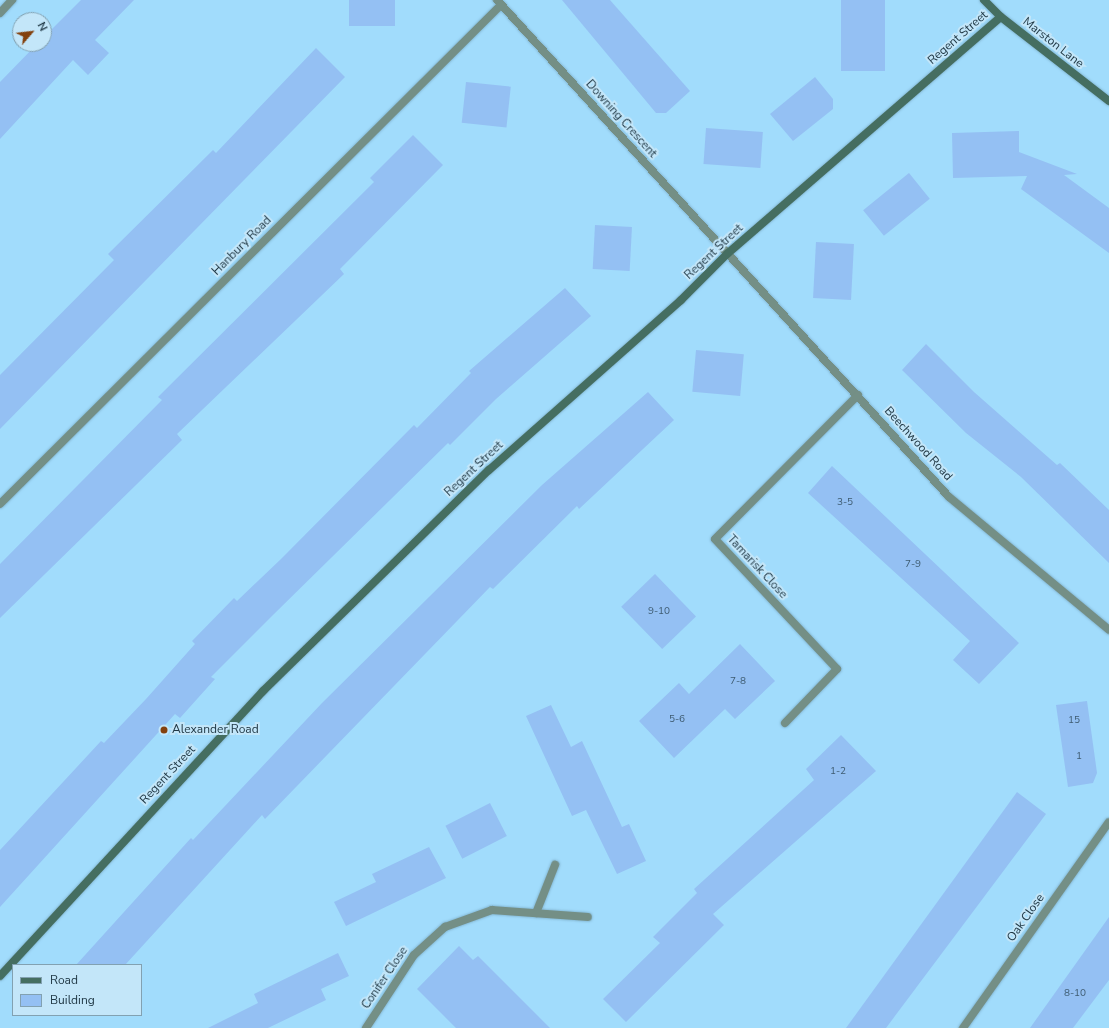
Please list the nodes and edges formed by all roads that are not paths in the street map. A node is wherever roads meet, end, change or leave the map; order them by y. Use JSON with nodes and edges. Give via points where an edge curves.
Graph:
{"nodes":[{"id":1,"x":12,"y":0,"type":"edge"},
{"id":2,"x":984,"y":0,"type":"edge"},
{"id":3,"x":499,"y":2,"type":"edge"},
{"id":4,"x":0,"y":13,"type":"edge"},
{"id":5,"x":1000,"y":17,"type":"junction"},
{"id":6,"x":1109,"y":101,"type":"edge"},
{"id":7,"x":727,"y":254,"type":"junction"},
{"id":8,"x":858,"y":395,"type":"junction"},
{"id":9,"x":0,"y":504,"type":"edge"},
{"id":10,"x":1109,"y":630,"type":"edge"},
{"id":11,"x":785,"y":723,"type":"dead end"},
{"id":12,"x":1109,"y":822,"type":"edge"},
{"id":13,"x":555,"y":865,"type":"dead end"},
{"id":14,"x":536,"y":913,"type":"junction"},
{"id":15,"x":588,"y":918,"type":"dead end"},
{"id":16,"x":0,"y":976,"type":"edge"},
{"id":17,"x":366,"y":1028,"type":"edge"},
{"id":18,"x":962,"y":1028,"type":"edge"}],
"edges":[{"from":1,"to":4,"type":"street"},
{"from":2,"to":5,"type":"street","name":"Marston Lane"},
{"from":3,"to":7,"type":"street","name":"Downing Crescent"},
{"from":3,"to":9,"type":"street","name":"Hanbury Road"},
{"from":5,"to":6,"type":"street","name":"Marston Lane"},
{"from":5,"to":7,"type":"street","name":"Regent Street"},
{"from":7,"to":8,"type":"street","name":"Beechwood Road"},
{"from":7,"to":16,"type":"street","name":"Regent Street","via":[[681,300],[489,470],[263,691]]},
{"from":8,"to":10,"type":"street","name":"Beechwood Road","via":[[949,497]]},
{"from":8,"to":11,"type":"street","name":"Tamarisk Close","via":[[715,539],[837,669]]},
{"from":12,"to":18,"type":"street","name":"Oak Close"},
{"from":13,"to":14,"type":"street"},
{"from":14,"to":15,"type":"street","name":"Conifer Close"},
{"from":14,"to":17,"type":"street","name":"Conifer Close","via":[[492,910],[444,927],[414,955]]}]}
